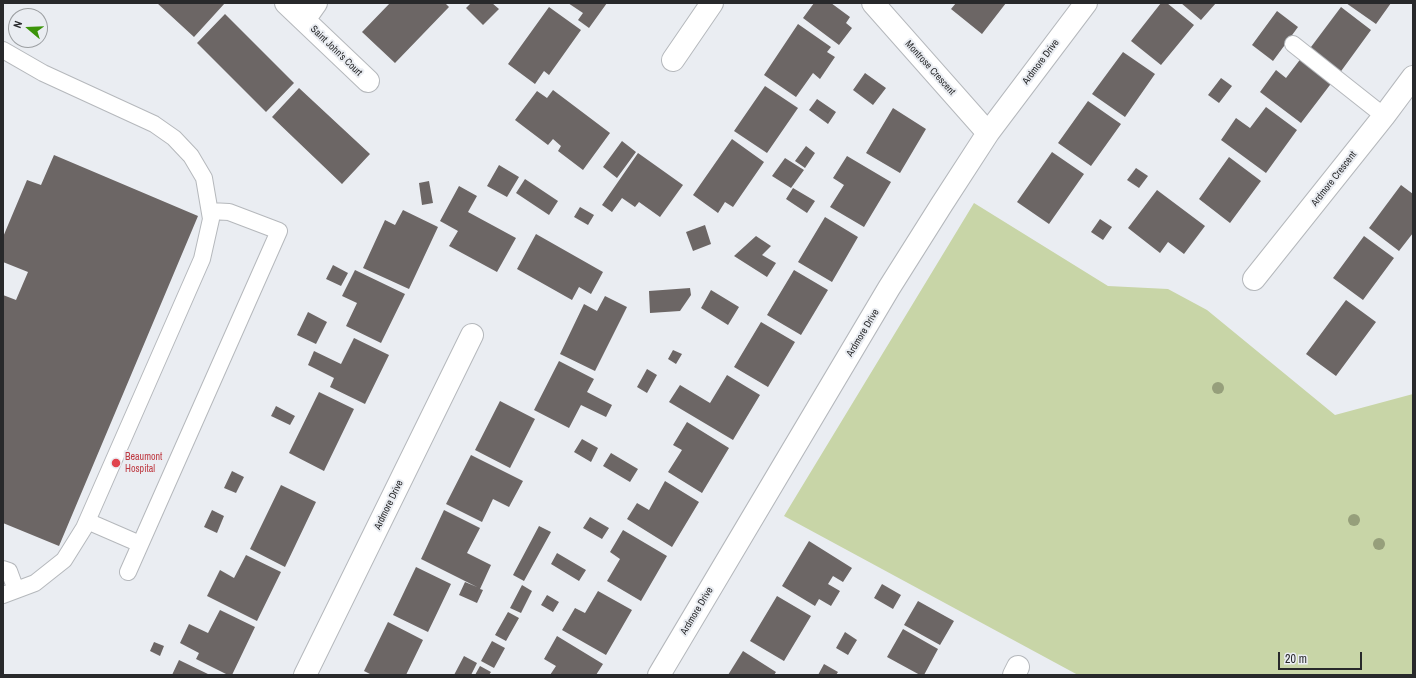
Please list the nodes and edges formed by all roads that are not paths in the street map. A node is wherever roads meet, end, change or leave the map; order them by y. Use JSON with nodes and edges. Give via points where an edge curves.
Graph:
{"nodes":[{"id":1,"x":286,"y":3,"type":"edge"},
{"id":2,"x":712,"y":3,"type":"edge"},
{"id":3,"x":873,"y":3,"type":"edge"},
{"id":4,"x":1086,"y":3,"type":"edge"},
{"id":5,"x":310,"y":11,"type":"edge"},
{"id":6,"x":1293,"y":44,"type":"dead end"},
{"id":7,"x":3,"y":50,"type":"edge"},
{"id":8,"x":673,"y":60,"type":"dead end"},
{"id":9,"x":1413,"y":77,"type":"edge"},
{"id":10,"x":368,"y":81,"type":"dead end"},
{"id":11,"x":1384,"y":116,"type":"junction"},
{"id":12,"x":988,"y":133,"type":"junction"},
{"id":13,"x":210,"y":211,"type":"junction"},
{"id":14,"x":1254,"y":279,"type":"dead end"},
{"id":15,"x":472,"y":335,"type":"dead end"},
{"id":16,"x":88,"y":521,"type":"junction"},
{"id":17,"x":140,"y":544,"type":"junction"},
{"id":18,"x":3,"y":569,"type":"edge"},
{"id":19,"x":128,"y":572,"type":"dead end"},
{"id":20,"x":9,"y":592,"type":"edge"},
{"id":21,"x":305,"y":675,"type":"edge"},
{"id":22,"x":659,"y":675,"type":"edge"}],
"edges":[{"from":1,"to":5,"type":"street","name":"Saint John's Court"},
{"from":2,"to":8,"type":"street"},
{"from":3,"to":12,"type":"street","name":"Montrose Crescent"},
{"from":4,"to":12,"type":"street","name":"Ardmore Drive"},
{"from":5,"to":10,"type":"street","name":"Saint John's Court"},
{"from":6,"to":11,"type":"lane"},
{"from":7,"to":13,"type":"lane","via":[[43,73],[154,124],[174,138],[191,156],[204,178]]},
{"from":9,"to":11,"type":"street","name":"Ardmore Crescent"},
{"from":11,"to":14,"type":"street","name":"Ardmore Crescent"},
{"from":12,"to":22,"type":"street","name":"Ardmore Drive","via":[[889,288]]},
{"from":13,"to":16,"type":"lane","via":[[211,220],[202,259]]},
{"from":13,"to":17,"type":"lane","via":[[228,212],[278,231]]},
{"from":15,"to":21,"type":"street","name":"Ardmore Drive"},
{"from":16,"to":17,"type":"lane"},
{"from":16,"to":20,"type":"lane","via":[[64,560],[35,583]]},
{"from":17,"to":19,"type":"lane"},
{"from":18,"to":20,"type":"lane","via":[[9,571]]}]}
